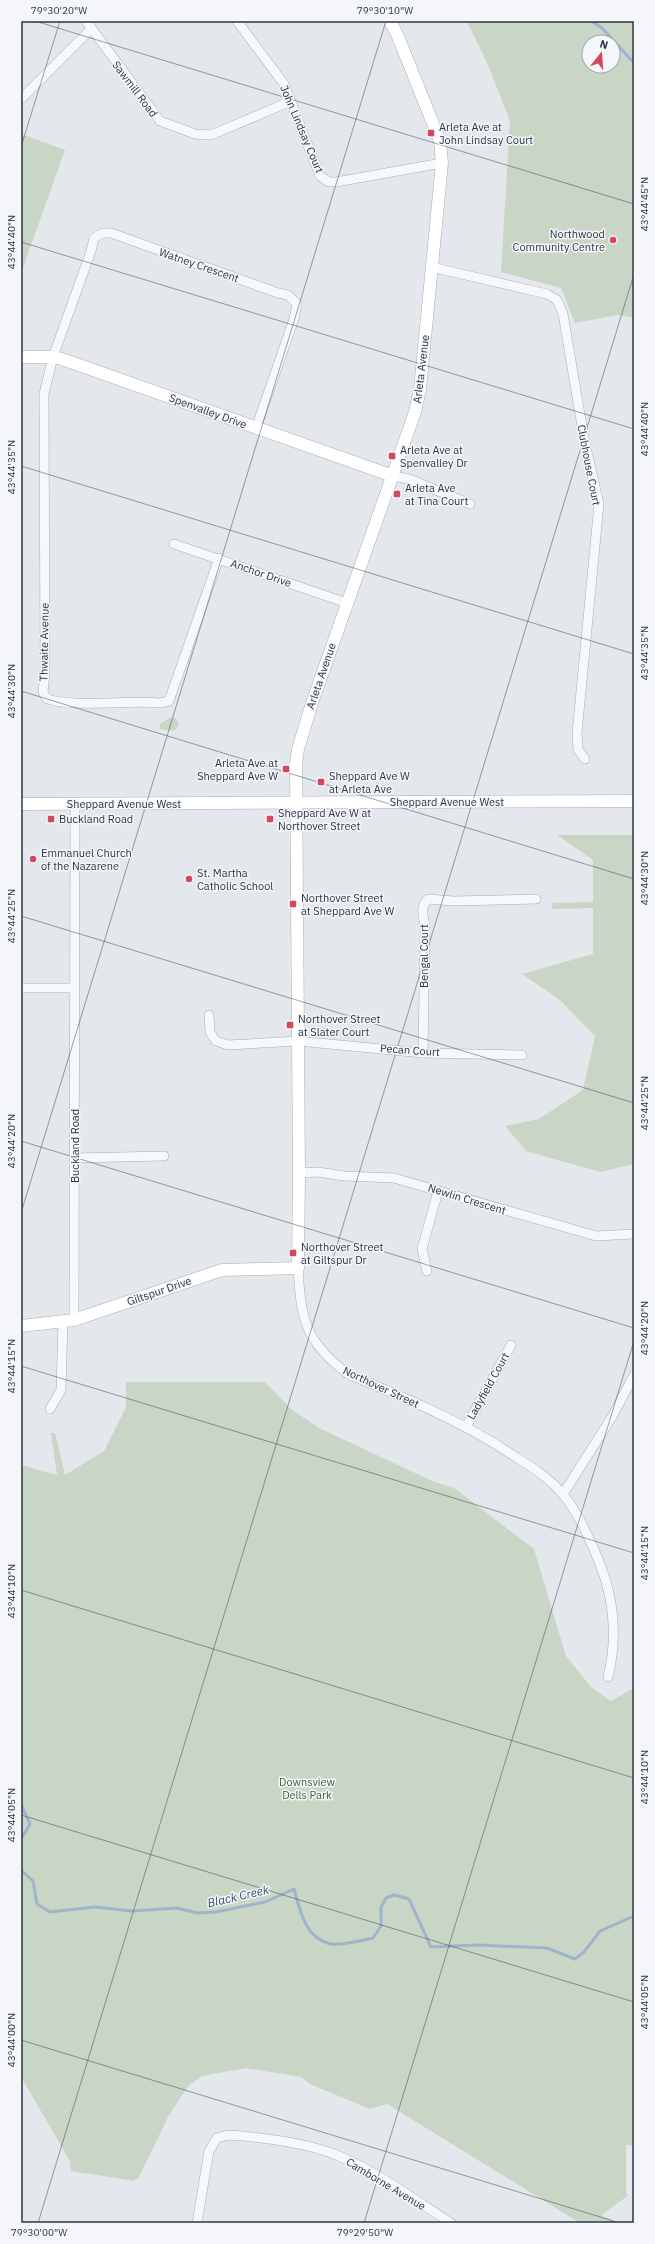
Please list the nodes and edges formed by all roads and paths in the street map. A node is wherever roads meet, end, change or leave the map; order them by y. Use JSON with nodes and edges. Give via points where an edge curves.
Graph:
{"nodes":[{"id":1,"x":237,"y":21,"type":"edge"},
{"id":2,"x":390,"y":21,"type":"edge"},
{"id":3,"x":89,"y":25,"type":"edge"},
{"id":4,"x":21,"y":99,"type":"edge"},
{"id":5,"x":289,"y":102,"type":"junction"},
{"id":6,"x":442,"y":163,"type":"junction"},
{"id":7,"x":432,"y":267,"type":"junction"},
{"id":8,"x":21,"y":356,"type":"edge"},
{"id":9,"x":53,"y":357,"type":"junction"},
{"id":10,"x":256,"y":428,"type":"junction"},
{"id":11,"x":393,"y":476,"type":"junction"},
{"id":12,"x":470,"y":504,"type":"dead end"},
{"id":13,"x":174,"y":544,"type":"dead end"},
{"id":14,"x":219,"y":558,"type":"junction"},
{"id":15,"x":347,"y":603,"type":"junction"},
{"id":16,"x":585,"y":759,"type":"dead end"},
{"id":17,"x":634,"y":801,"type":"edge"},
{"id":18,"x":21,"y":804,"type":"edge"},
{"id":19,"x":75,"y":804,"type":"junction"},
{"id":20,"x":298,"y":804,"type":"junction"},
{"id":21,"x":536,"y":899,"type":"dead end"},
{"id":22,"x":21,"y":988,"type":"edge"},
{"id":23,"x":75,"y":988,"type":"junction"},
{"id":24,"x":209,"y":1015,"type":"dead end"},
{"id":25,"x":298,"y":1041,"type":"junction"},
{"id":26,"x":423,"y":1052,"type":"junction"},
{"id":27,"x":522,"y":1055,"type":"dead end"},
{"id":28,"x":164,"y":1156,"type":"dead end"},
{"id":29,"x":76,"y":1158,"type":"junction"},
{"id":30,"x":299,"y":1173,"type":"junction"},
{"id":31,"x":438,"y":1191,"type":"junction"},
{"id":32,"x":634,"y":1234,"type":"edge"},
{"id":33,"x":298,"y":1268,"type":"junction"},
{"id":34,"x":427,"y":1271,"type":"dead end"},
{"id":35,"x":69,"y":1321,"type":"junction"},
{"id":36,"x":21,"y":1326,"type":"edge"},
{"id":37,"x":511,"y":1345,"type":"dead end"},
{"id":38,"x":634,"y":1376,"type":"edge"},
{"id":39,"x":50,"y":1408,"type":"dead end"},
{"id":40,"x":466,"y":1427,"type":"junction"},
{"id":41,"x":562,"y":1494,"type":"junction"},
{"id":42,"x":608,"y":1677,"type":"dead end"},
{"id":43,"x":197,"y":2223,"type":"edge"},
{"id":44,"x":451,"y":2223,"type":"edge"}],
"edges":[{"from":1,"to":5,"type":"street","name":"John Lindsay Court","via":[[284,84]]},
{"from":2,"to":6,"type":"street","name":"Arleta Avenue","via":[[440,141]]},
{"from":3,"to":4,"type":"street"},
{"from":3,"to":5,"type":"street","name":"Sawmill Road","via":[[160,121],[195,134],[211,135]]},
{"from":5,"to":6,"type":"street","name":"John Lindsay Court","via":[[320,176],[329,182]]},
{"from":6,"to":7,"type":"street","name":"Arleta Avenue"},
{"from":7,"to":11,"type":"street","name":"Arleta Avenue","via":[[420,389],[415,412]]},
{"from":7,"to":16,"type":"street","name":"Clubhouse Court","via":[[547,294],[557,300],[563,314],[584,438],[599,504],[577,733],[578,750]]},
{"from":8,"to":9,"type":"street","name":"Spenvalley Drive"},
{"from":9,"to":10,"type":"street","name":"Spenvalley Drive"},
{"from":9,"to":10,"type":"street","name":"Watney Crescent","via":[[94,238],[102,233],[111,233],[288,295],[296,304],[297,311]]},
{"from":9,"to":14,"type":"street","name":"Thwaite Avenue","via":[[44,394],[43,692],[46,698],[53,701],[76,702],[169,701]]},
{"from":10,"to":11,"type":"street","name":"Spenvalley Drive"},
{"from":11,"to":12,"type":"street","via":[[409,479]]},
{"from":11,"to":15,"type":"street","name":"Arleta Avenue"},
{"from":13,"to":14,"type":"street","name":"Anchor Drive"},
{"from":14,"to":15,"type":"street","name":"Anchor Drive"},
{"from":15,"to":20,"type":"street","name":"Arleta Avenue","via":[[298,749]]},
{"from":17,"to":20,"type":"street","name":"Sheppard Avenue West"},
{"from":18,"to":19,"type":"street","name":"Sheppard Avenue West"},
{"from":19,"to":20,"type":"street","name":"Sheppard Avenue West"},
{"from":19,"to":23,"type":"street","name":"Buckland Road"},
{"from":20,"to":25,"type":"street","name":"Northover Street"},
{"from":21,"to":26,"type":"street","name":"Bengal Court","via":[[428,899],[424,903]]},
{"from":22,"to":23,"type":"street"},
{"from":23,"to":29,"type":"street","name":"Buckland Road"},
{"from":24,"to":25,"type":"street","name":"Pecan Court","via":[[210,1032],[213,1037],[216,1041],[228,1045]]},
{"from":25,"to":26,"type":"street","name":"Pecan Court"},
{"from":25,"to":30,"type":"street","name":"Northover Street"},
{"from":26,"to":27,"type":"street","name":"Pecan Court"},
{"from":28,"to":29,"type":"street"},
{"from":29,"to":35,"type":"street","name":"Buckland Road"},
{"from":30,"to":31,"type":"street","name":"Newlin Crescent","via":[[394,1178]]},
{"from":30,"to":33,"type":"street","name":"Northover Street"},
{"from":31,"to":32,"type":"street","name":"Newlin Crescent","via":[[596,1236]]},
{"from":31,"to":34,"type":"street","via":[[422,1248]]},
{"from":33,"to":35,"type":"street","name":"Giltspur Drive","via":[[222,1270]]},
{"from":33,"to":40,"type":"street","name":"Northover Street","via":[[303,1318],[310,1334],[329,1359],[348,1374]]},
{"from":35,"to":36,"type":"street","name":"Giltspur Drive"},
{"from":35,"to":39,"type":"street","name":"Buckland Road","via":[[61,1390]]},
{"from":37,"to":40,"type":"street","name":"Ladyfield Court"},
{"from":38,"to":41,"type":"street","via":[[612,1417]]},
{"from":40,"to":41,"type":"street","name":"Northover Street","via":[[532,1466],[546,1476]]},
{"from":41,"to":42,"type":"street","name":"Northover Street","via":[[588,1537],[607,1581],[614,1623],[614,1646]]},
{"from":43,"to":44,"type":"street","name":"Camborne Avenue","via":[[209,2150],[217,2138],[228,2135],[300,2145],[337,2155],[362,2166]]}]}
